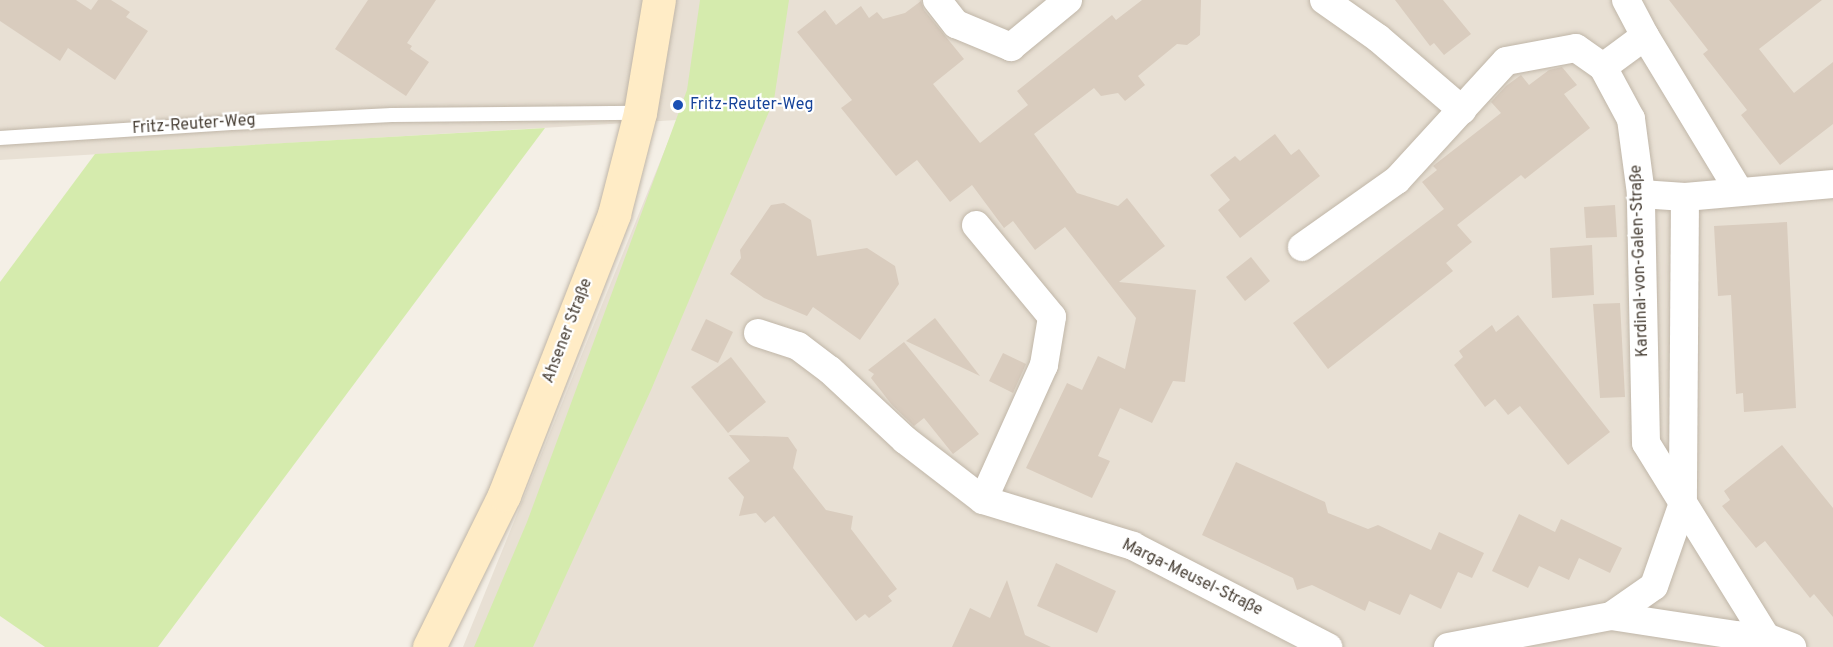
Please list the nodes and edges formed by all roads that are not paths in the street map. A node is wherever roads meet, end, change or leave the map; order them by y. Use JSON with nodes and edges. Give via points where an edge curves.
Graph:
{"nodes":[{"id":1,"x":659,"y":0,"type":"edge"},
{"id":2,"x":938,"y":0,"type":"edge"},
{"id":3,"x":1068,"y":0,"type":"edge"},
{"id":4,"x":1324,"y":0,"type":"edge"},
{"id":5,"x":1626,"y":0,"type":"edge"},
{"id":6,"x":1644,"y":36,"type":"junction"},
{"id":7,"x":1603,"y":67,"type":"junction"},
{"id":8,"x":1462,"y":110,"type":"junction"},
{"id":9,"x":640,"y":113,"type":"junction"},
{"id":10,"x":0,"y":138,"type":"edge"},
{"id":11,"x":1833,"y":184,"type":"edge"},
{"id":12,"x":1739,"y":191,"type":"junction"},
{"id":13,"x":1641,"y":194,"type":"junction"},
{"id":14,"x":1684,"y":197,"type":"junction"},
{"id":15,"x":976,"y":225,"type":"dead end"},
{"id":16,"x":1302,"y":247,"type":"dead end"},
{"id":17,"x":758,"y":333,"type":"dead end"},
{"id":18,"x":983,"y":500,"type":"junction"},
{"id":19,"x":1683,"y":503,"type":"junction"},
{"id":20,"x":1611,"y":616,"type":"junction"},
{"id":21,"x":1766,"y":637,"type":"junction"},
{"id":22,"x":429,"y":647,"type":"edge"},
{"id":23,"x":1328,"y":647,"type":"edge"},
{"id":24,"x":1448,"y":647,"type":"edge"},
{"id":25,"x":1792,"y":647,"type":"edge"}],
"edges":[{"from":1,"to":9,"type":"main road","name":"Ahsener Straße"},
{"from":2,"to":3,"type":"street","via":[[956,24],[1011,47]]},
{"from":4,"to":8,"type":"street","via":[[1378,38]]},
{"from":5,"to":6,"type":"street"},
{"from":6,"to":7,"type":"street"},
{"from":6,"to":12,"type":"street"},
{"from":7,"to":8,"type":"street","via":[[1575,48],[1506,61]]},
{"from":7,"to":13,"type":"street","name":"Kardinal-von-Galen-Straße","via":[[1631,119]]},
{"from":8,"to":16,"type":"street","via":[[1397,180]]},
{"from":9,"to":10,"type":"lane","name":"Fritz-Reuter-Weg","via":[[369,116]]},
{"from":9,"to":22,"type":"main road","name":"Ahsener Straße","via":[[614,214],[504,495]]},
{"from":11,"to":12,"type":"street"},
{"from":12,"to":14,"type":"street"},
{"from":13,"to":14,"type":"street"},
{"from":13,"to":19,"type":"street","name":"Kardinal-von-Galen-Straße","via":[[1646,443]]},
{"from":14,"to":19,"type":"street"},
{"from":15,"to":18,"type":"street","via":[[1052,317],[1044,365]]},
{"from":17,"to":18,"type":"street","name":"Marga-Meusel-Straße","via":[[798,345],[905,440]]},
{"from":18,"to":23,"type":"street","name":"Marga-Meusel-Straße","via":[[1133,546]]},
{"from":19,"to":20,"type":"street","via":[[1654,586]]},
{"from":19,"to":21,"type":"street","name":"Kardinal-von-Galen-Straße"},
{"from":20,"to":21,"type":"street"},
{"from":20,"to":24,"type":"street"},
{"from":21,"to":25,"type":"street"}]}
